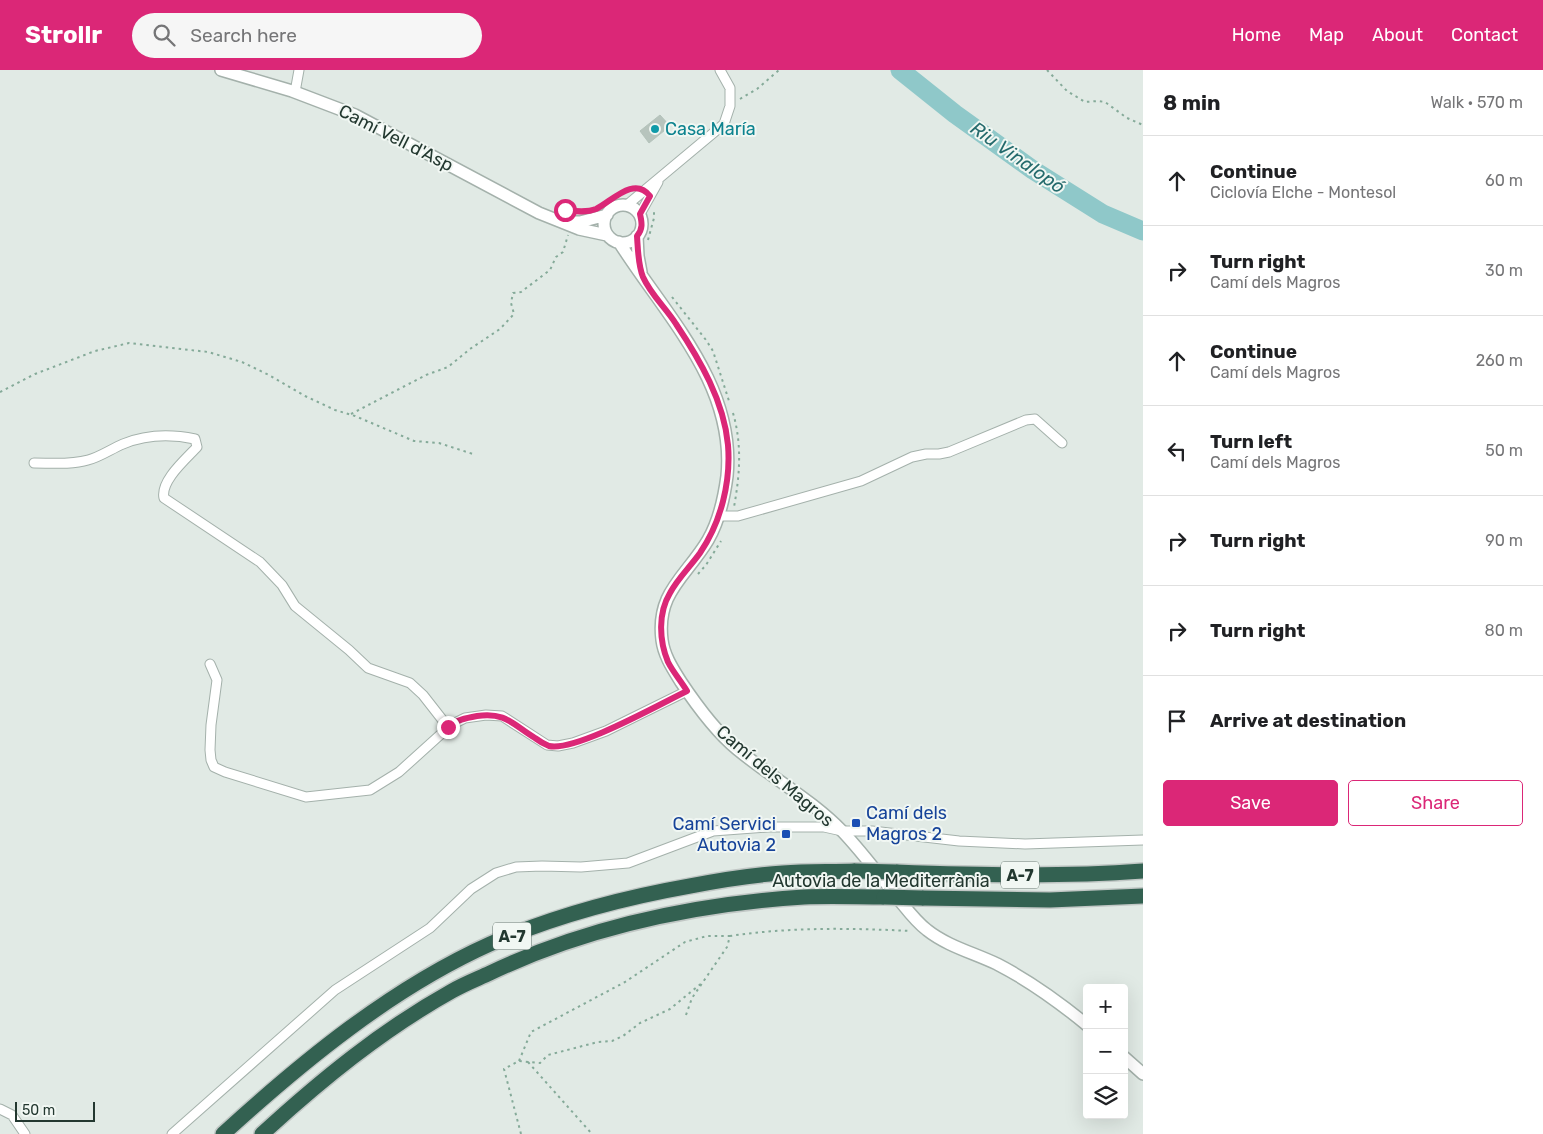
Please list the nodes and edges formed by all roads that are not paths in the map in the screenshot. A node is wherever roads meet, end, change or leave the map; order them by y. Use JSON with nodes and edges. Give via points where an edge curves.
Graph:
{"nodes":[{"id":1,"x":221,"y":70,"type":"edge"},
{"id":2,"x":299,"y":70,"type":"edge"},
{"id":3,"x":720,"y":70,"type":"edge"},
{"id":4,"x":295,"y":92,"type":"junction"},
{"id":5,"x":647,"y":194,"type":"junction"},
{"id":6,"x":627,"y":205,"type":"junction"},
{"id":7,"x":602,"y":211,"type":"junction"},
{"id":8,"x":640,"y":214,"type":"junction"},
{"id":9,"x":568,"y":224,"type":"junction"},
{"id":10,"x":608,"y":235,"type":"junction"},
{"id":11,"x":642,"y":239,"type":"junction"},
{"id":12,"x":619,"y":242,"type":"junction"},
{"id":13,"x":643,"y":276,"type":"junction"},
{"id":14,"x":1062,"y":443,"type":"dead end"},
{"id":15,"x":34,"y":464,"type":"dead end"},
{"id":16,"x":718,"y":516,"type":"junction"},
{"id":17,"x":210,"y":664,"type":"dead end"},
{"id":18,"x":687,"y":691,"type":"junction"},
{"id":19,"x":448,"y":727,"type":"junction"},
{"id":20,"x":842,"y":831,"type":"junction"},
{"id":21,"x":1143,"y":840,"type":"edge"},
{"id":22,"x":1143,"y":871,"type":"edge"},
{"id":23,"x":1143,"y":896,"type":"edge"},
{"id":24,"x":1083,"y":1022,"type":"edge"},
{"id":25,"x":1128,"y":1061,"type":"edge"},
{"id":26,"x":1143,"y":1074,"type":"edge"},
{"id":27,"x":0,"y":1108,"type":"edge"},
{"id":28,"x":25,"y":1134,"type":"edge"},
{"id":29,"x":172,"y":1134,"type":"edge"},
{"id":30,"x":223,"y":1134,"type":"edge"},
{"id":31,"x":262,"y":1134,"type":"edge"}],
"edges":[{"from":1,"to":4,"type":"street","name":"Camí Vell d'Asp"},
{"from":2,"to":4,"type":"street"},
{"from":3,"to":5,"type":"street","via":[[730,88],[730,106],[724,124],[661,177]]},
{"from":4,"to":9,"type":"street","name":"Camí Vell d'Asp","via":[[355,115],[539,213]]},
{"from":5,"to":6,"type":"street"},
{"from":5,"to":8,"type":"street"},
{"from":6,"to":7,"type":"street"},
{"from":6,"to":8,"type":"street"},
{"from":7,"to":9,"type":"street","name":"Camí Vell d'Asp"},
{"from":7,"to":10,"type":"street"},
{"from":8,"to":11,"type":"street"},
{"from":9,"to":10,"type":"street","name":"Camí Vell d'Asp"},
{"from":10,"to":12,"type":"street"},
{"from":11,"to":12,"type":"street"},
{"from":11,"to":13,"type":"street","name":"Camí dels Magros","via":[[638,256]]},
{"from":12,"to":13,"type":"street","name":"Camí dels Magros"},
{"from":13,"to":16,"type":"street","name":"Camí dels Magros","via":[[686,340],[718,403],[728,445],[726,487]]},
{"from":14,"to":16,"type":"street","via":[[1035,419],[1026,420],[949,452],[912,457],[861,481],[738,516]]},
{"from":15,"to":19,"type":"street","via":[[90,460],[124,443],[146,437],[194,439],[197,447],[166,484],[162,491],[164,498],[260,562],[282,585],[295,606],[368,668],[410,683]]},
{"from":16,"to":18,"type":"street","name":"Camí dels Magros","via":[[700,553],[671,590],[662,614],[662,643],[669,663]]},
{"from":17,"to":19,"type":"street","via":[[217,680],[210,750],[214,767],[306,797],[370,790],[399,772]]},
{"from":18,"to":19,"type":"street","via":[[573,744],[547,745],[502,716],[465,718]]},
{"from":18,"to":20,"type":"street","name":"Camí dels Magros","via":[[714,727],[736,748],[810,802]]},
{"from":20,"to":21,"type":"street","via":[[1025,844]]},
{"from":20,"to":24,"type":"street","name":"Camí dels Magros","via":[[929,932],[1025,980]]},
{"from":20,"to":29,"type":"street","via":[[824,827],[768,827],[713,831],[628,862],[581,867],[516,867],[496,873],[471,888],[430,928],[335,990]]},
{"from":22,"to":30,"type":"highway","name":"Autovia de la Mediterrània","number":"A-7","bridge":true,"via":[[1004,875],[855,871],[782,873],[728,879],[604,904],[490,944],[386,1002],[328,1044]]},
{"from":23,"to":31,"type":"highway","name":"Autovia de la Mediterrània","number":"A-7","bridge":true,"via":[[1050,900],[806,897],[715,907],[614,928],[558,944],[453,990],[400,1023],[330,1074]]},
{"from":25,"to":26,"type":"street"},
{"from":27,"to":28,"type":"street","via":[[12,1115]]}]}
